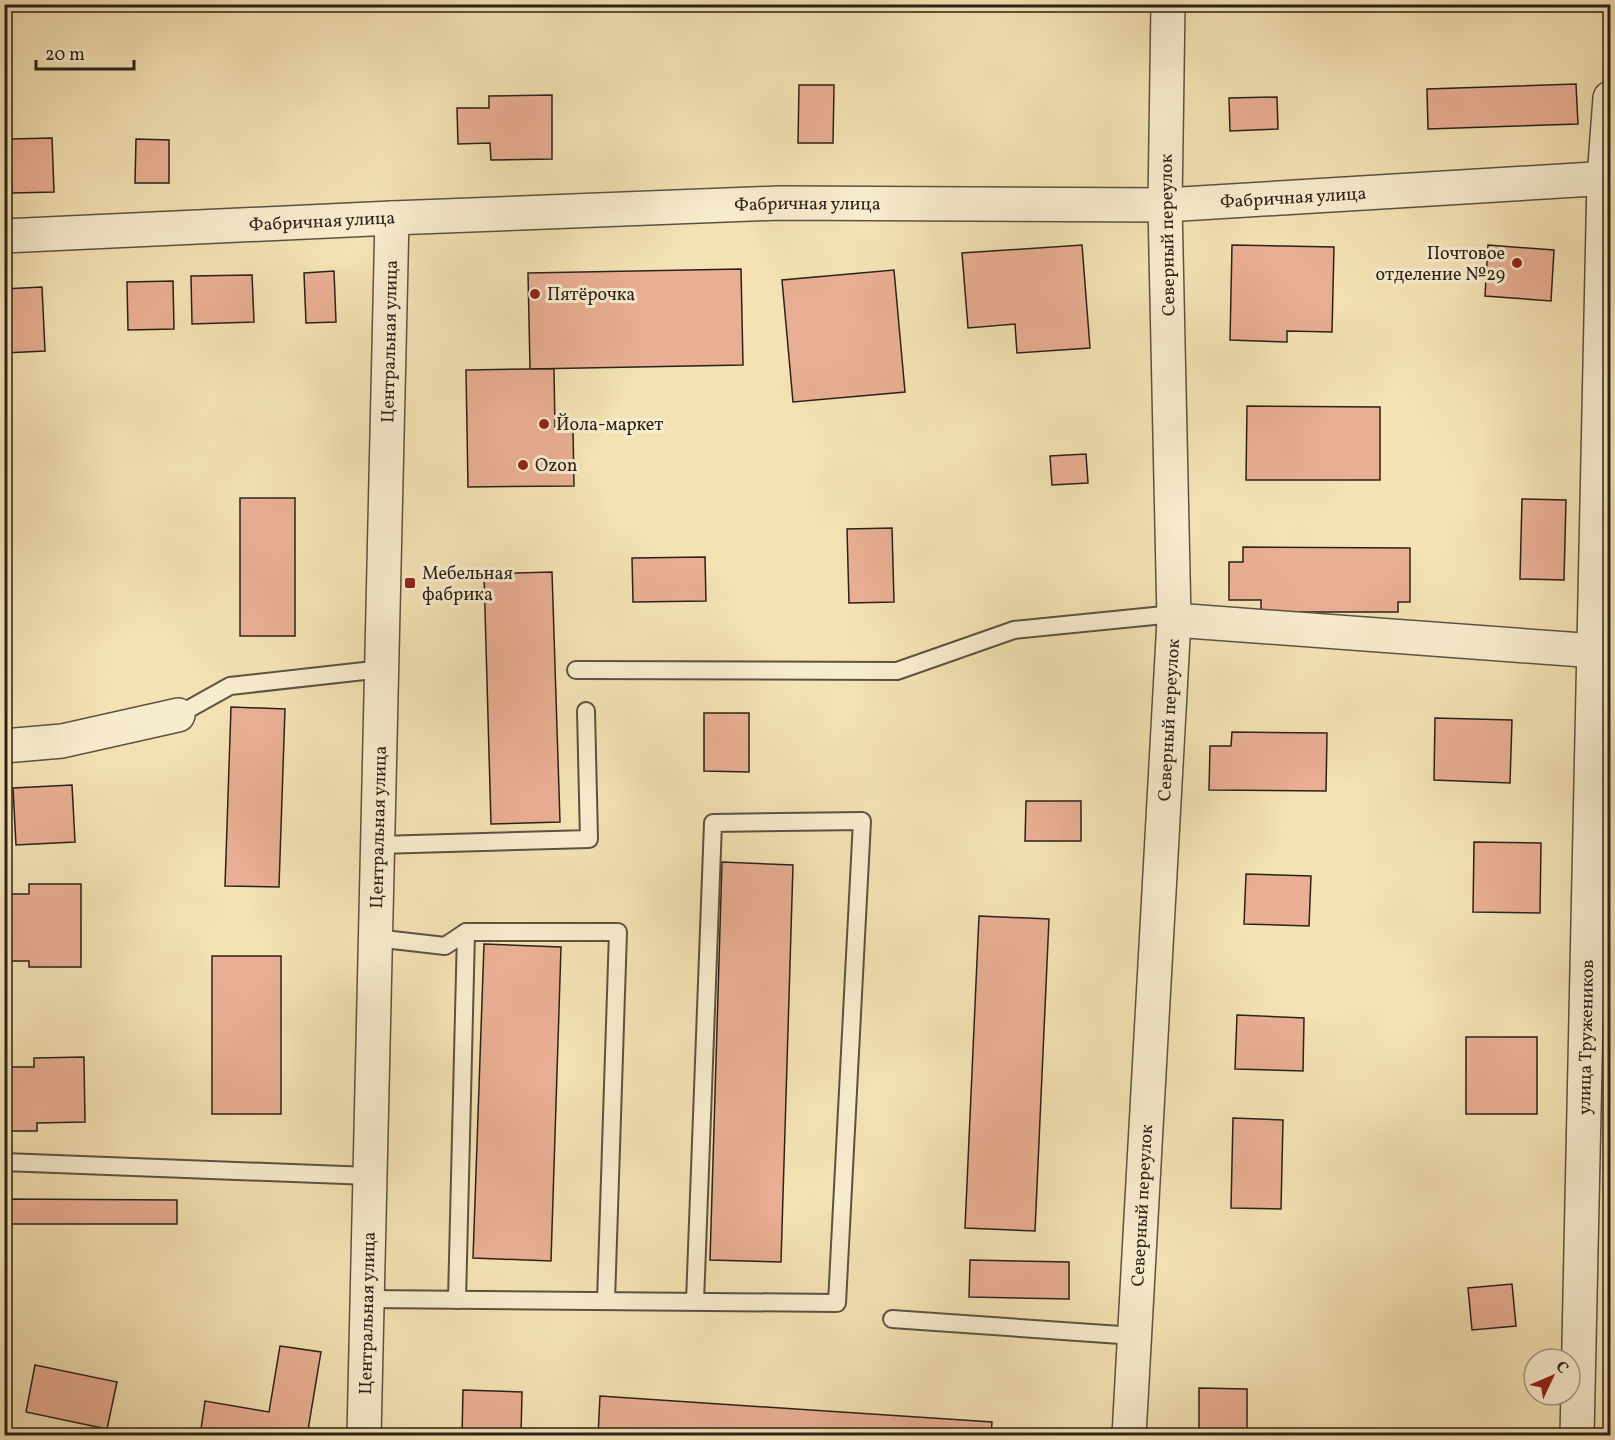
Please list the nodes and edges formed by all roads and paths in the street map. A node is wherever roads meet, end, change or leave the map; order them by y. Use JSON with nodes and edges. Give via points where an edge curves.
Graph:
{"nodes":[{"id":1,"x":1168,"y":4,"type":"edge"},
{"id":2,"x":1611,"y":98,"type":"edge"},
{"id":3,"x":1607,"y":178,"type":"edge"},
{"id":4,"x":1165,"y":205,"type":"junction"},
{"id":5,"x":392,"y":218,"type":"junction"},
{"id":6,"x":4,"y":236,"type":"edge"},
{"id":7,"x":1174,"y":617,"type":"junction"},
{"id":8,"x":1602,"y":651,"type":"edge"},
{"id":9,"x":382,"y":669,"type":"junction"},
{"id":10,"x":576,"y":670,"type":"dead end"},
{"id":11,"x":586,"y":711,"type":"dead end"},
{"id":12,"x":178,"y":715,"type":"joint"},
{"id":13,"x":4,"y":746,"type":"edge"},
{"id":14,"x":378,"y":844,"type":"junction"},
{"id":15,"x":466,"y":932,"type":"junction"},
{"id":16,"x":375,"y":938,"type":"junction"},
{"id":17,"x":4,"y":1162,"type":"edge"},
{"id":18,"x":370,"y":1176,"type":"junction"},
{"id":19,"x":367,"y":1299,"type":"junction"},
{"id":20,"x":457,"y":1300,"type":"junction"},
{"id":21,"x":606,"y":1301,"type":"junction"},
{"id":22,"x":695,"y":1302,"type":"junction"},
{"id":23,"x":892,"y":1319,"type":"dead end"},
{"id":24,"x":1135,"y":1336,"type":"junction"},
{"id":25,"x":364,"y":1436,"type":"edge"},
{"id":26,"x":1129,"y":1436,"type":"edge"},
{"id":27,"x":1577,"y":1436,"type":"edge"}],
"edges":[{"from":1,"to":4,"type":"street","name":"Северный переулок"},
{"from":2,"to":3,"type":"street","name":"улица Тружеников"},
{"from":3,"to":4,"type":"street","name":"Фабричная улица"},
{"from":3,"to":8,"type":"street","name":"улица Тружеников"},
{"from":4,"to":5,"type":"street","name":"Фабричная улица","via":[[779,203]]},
{"from":4,"to":7,"type":"street","name":"Северный переулок"},
{"from":5,"to":6,"type":"street","name":"Фабричная улица"},
{"from":5,"to":9,"type":"street","name":"Центральная улица"},
{"from":7,"to":8,"type":"street"},
{"from":7,"to":10,"type":"lane","via":[[1014,630],[897,671]]},
{"from":7,"to":24,"type":"street","name":"Северный переулок"},
{"from":8,"to":27,"type":"street","name":"улица Тружеников"},
{"from":9,"to":12,"type":"lane","via":[[230,686]]},
{"from":9,"to":14,"type":"street","name":"Центральная улица"},
{"from":11,"to":14,"type":"lane","via":[[589,839]]},
{"from":12,"to":13,"type":"street","via":[[62,741]]},
{"from":14,"to":16,"type":"street","name":"Центральная улица"},
{"from":15,"to":16,"type":"lane","via":[[445,946]]},
{"from":15,"to":20,"type":"lane"},
{"from":15,"to":21,"type":"lane","via":[[618,932]]},
{"from":16,"to":18,"type":"street","name":"Центральная улица"},
{"from":17,"to":18,"type":"lane"},
{"from":18,"to":19,"type":"street","name":"Центральная улица"},
{"from":19,"to":20,"type":"lane"},
{"from":19,"to":25,"type":"street","name":"Центральная улица"},
{"from":20,"to":21,"type":"lane"},
{"from":21,"to":22,"type":"lane"},
{"from":22,"to":22,"type":"lane","via":[[837,1304],[862,821],[713,823]]},
{"from":23,"to":24,"type":"lane"},
{"from":24,"to":26,"type":"street","name":"Северный переулок"}]}
